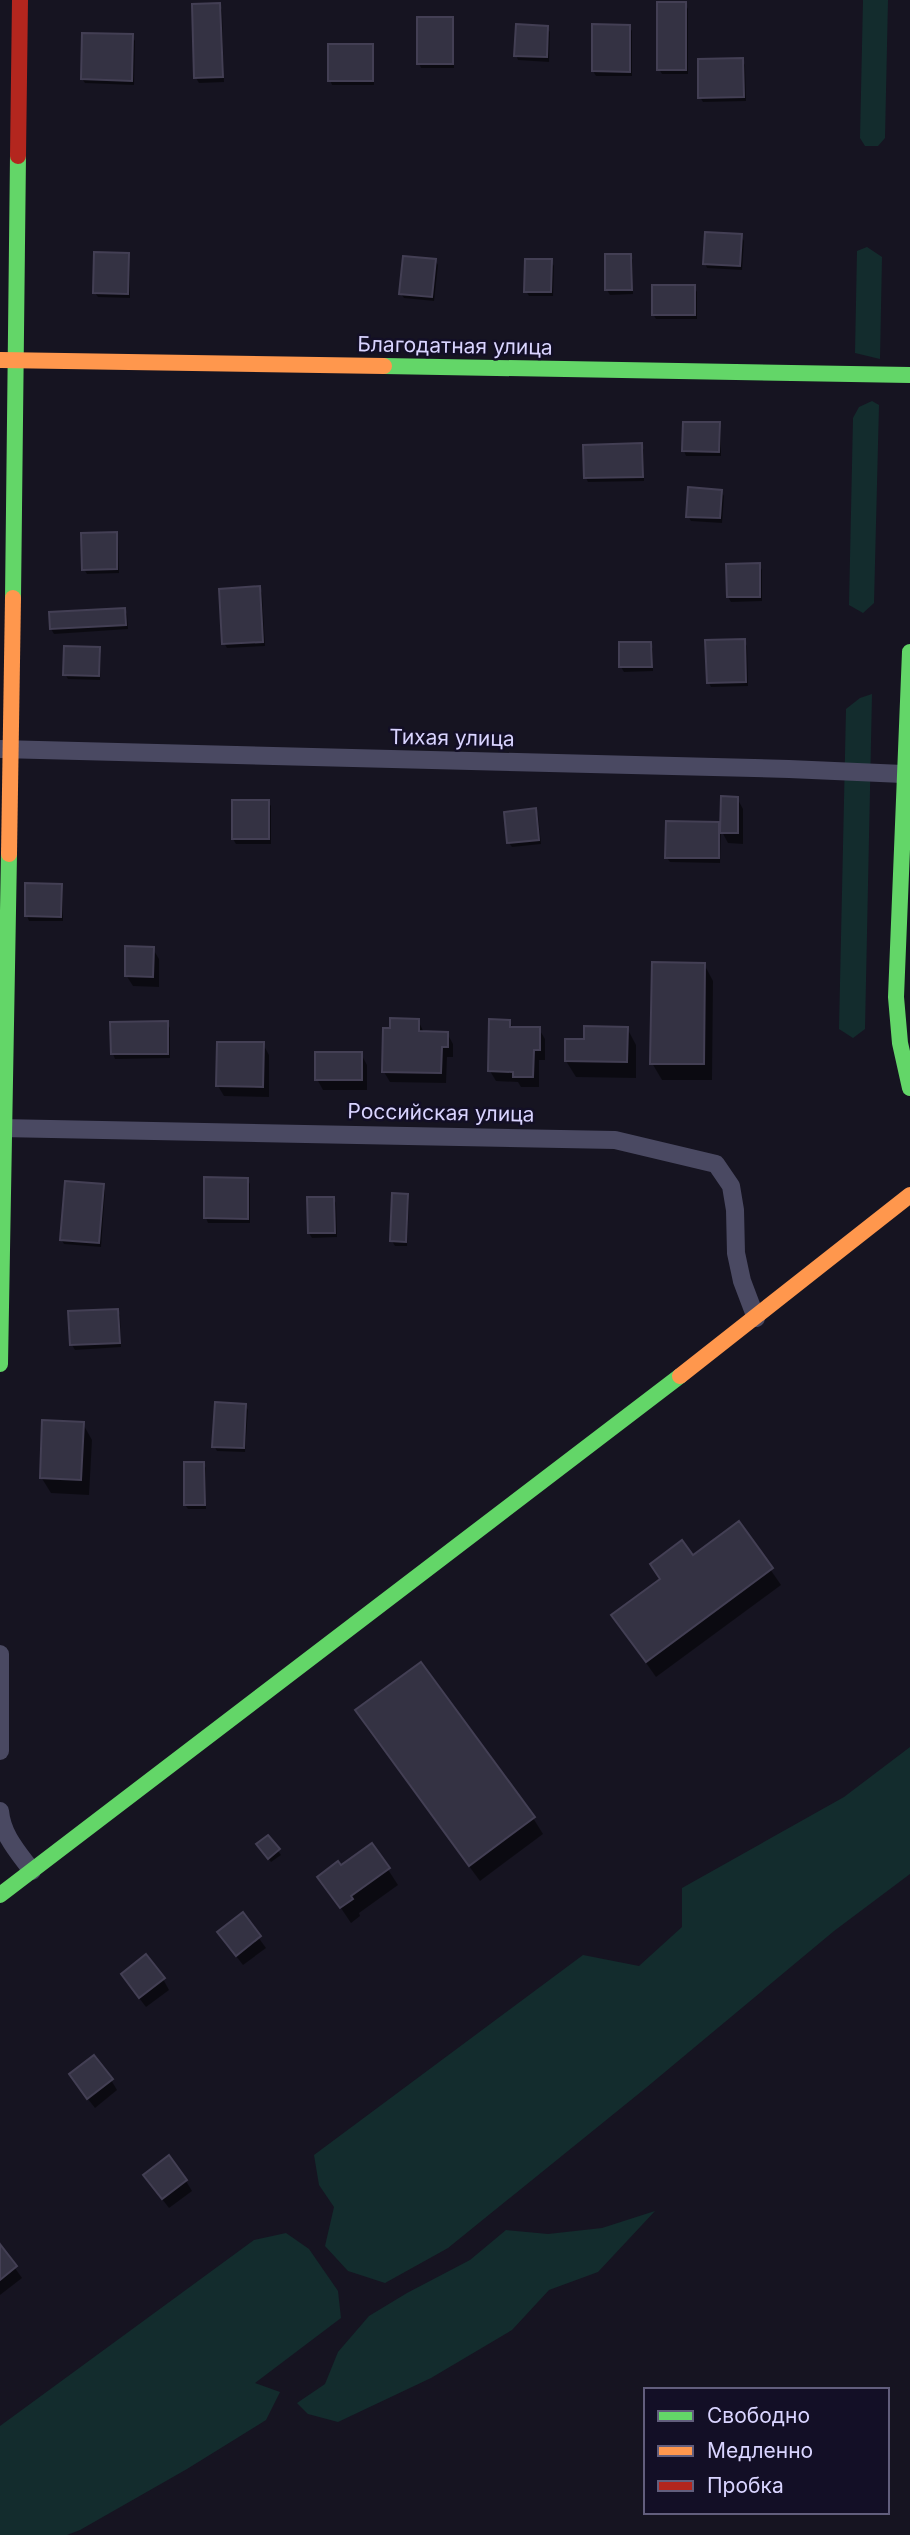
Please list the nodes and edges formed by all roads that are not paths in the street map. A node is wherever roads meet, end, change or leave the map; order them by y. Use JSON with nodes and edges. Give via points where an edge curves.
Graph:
{"nodes":[{"id":1,"x":20,"y":0,"type":"edge"},
{"id":2,"x":8,"y":360,"type":"edge"},
{"id":3,"x":910,"y":375,"type":"edge"},
{"id":4,"x":910,"y":652,"type":"edge"},
{"id":5,"x":5,"y":749,"type":"edge"},
{"id":6,"x":903,"y":774,"type":"junction"},
{"id":7,"x":910,"y":1088,"type":"edge"},
{"id":8,"x":3,"y":1128,"type":"edge"},
{"id":9,"x":910,"y":1195,"type":"edge"},
{"id":10,"x":756,"y":1318,"type":"junction"},
{"id":11,"x":0,"y":1364,"type":"edge"},
{"id":12,"x":0,"y":1654,"type":"edge"},
{"id":13,"x":0,"y":1751,"type":"edge"},
{"id":14,"x":0,"y":1811,"type":"edge"},
{"id":15,"x":32,"y":1871,"type":"junction"},
{"id":16,"x":0,"y":1895,"type":"edge"}],
"edges":[{"from":1,"to":2,"type":"street"},
{"from":2,"to":3,"type":"street","name":"Благодатная улица"},
{"from":2,"to":5,"type":"street"},
{"from":4,"to":6,"type":"street"},
{"from":5,"to":6,"type":"street","name":"Тихая улица"},
{"from":5,"to":8,"type":"street"},
{"from":6,"to":7,"type":"street","via":[[896,997],[902,1064]]},
{"from":8,"to":10,"type":"street","name":"Российская улица","via":[[615,1140],[716,1164],[731,1186],[736,1252]]},
{"from":8,"to":11,"type":"street"},
{"from":9,"to":10,"type":"street"},
{"from":10,"to":15,"type":"street"},
{"from":12,"to":13,"type":"street"},
{"from":14,"to":15,"type":"street","via":[[11,1844]]},
{"from":15,"to":16,"type":"street"}]}
